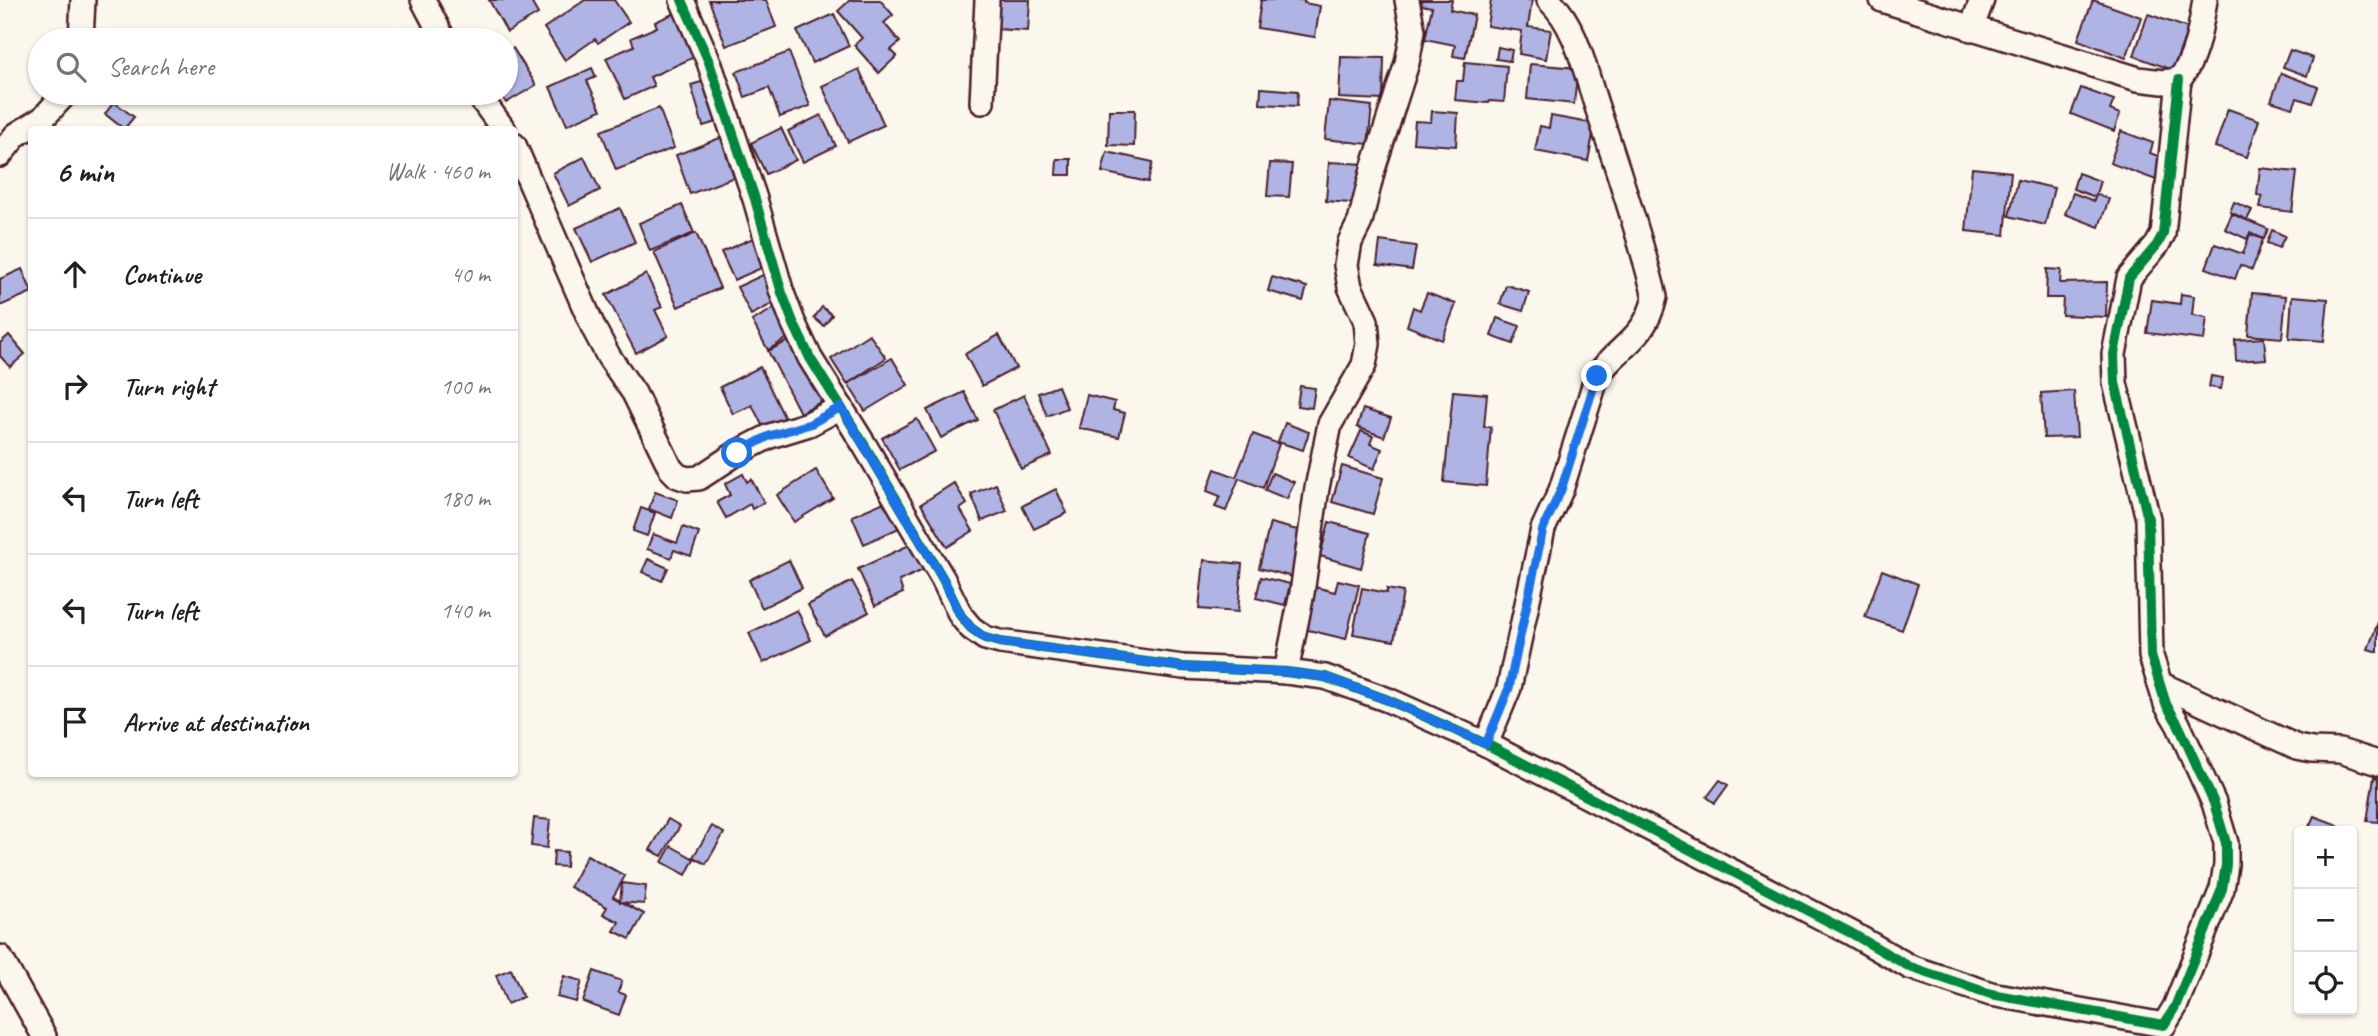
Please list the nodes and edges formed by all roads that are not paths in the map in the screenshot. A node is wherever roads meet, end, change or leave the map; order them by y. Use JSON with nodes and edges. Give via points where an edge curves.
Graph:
{"nodes":[{"id":1,"x":83,"y":0,"type":"edge"},
{"id":2,"x":423,"y":0,"type":"edge"},
{"id":3,"x":682,"y":0,"type":"edge"},
{"id":4,"x":987,"y":0,"type":"edge"},
{"id":5,"x":1407,"y":0,"type":"edge"},
{"id":6,"x":1549,"y":0,"type":"edge"},
{"id":7,"x":1882,"y":0,"type":"edge"},
{"id":8,"x":1982,"y":0,"type":"edge"},
{"id":9,"x":2205,"y":0,"type":"edge"},
{"id":10,"x":82,"y":28,"type":"edge"},
{"id":11,"x":438,"y":28,"type":"edge"},
{"id":12,"x":1971,"y":29,"type":"junction"},
{"id":13,"x":2179,"y":80,"type":"junction"},
{"id":14,"x":982,"y":102,"type":"dead end"},
{"id":15,"x":55,"y":105,"type":"edge"},
{"id":16,"x":486,"y":105,"type":"edge"},
{"id":17,"x":31,"y":126,"type":"edge"},
{"id":18,"x":501,"y":126,"type":"edge"},
{"id":19,"x":28,"y":128,"type":"edge"},
{"id":20,"x":518,"y":154,"type":"edge"},
{"id":21,"x":0,"y":155,"type":"edge"},
{"id":22,"x":841,"y":407,"type":"junction"},
{"id":23,"x":1286,"y":672,"type":"junction"},
{"id":24,"x":2160,"y":684,"type":"junction"},
{"id":25,"x":1486,"y":744,"type":"junction"},
{"id":26,"x":2378,"y":763,"type":"edge"},
{"id":27,"x":0,"y":957,"type":"edge"},
{"id":28,"x":44,"y":1036,"type":"edge"}],
"edges":[{"from":1,"to":10,"type":"street"},
{"from":2,"to":11,"type":"street"},
{"from":3,"to":22,"type":"street","via":[[709,62],[793,322]]},
{"from":4,"to":14,"type":"street"},
{"from":5,"to":23,"type":"street","via":[[1413,31],[1407,63],[1346,265],[1350,287],[1366,321],[1368,344],[1364,365],[1330,424]]},
{"from":6,"to":25,"type":"street","via":[[1574,37],[1655,297],[1643,329],[1597,376],[1561,490],[1543,529],[1509,688]]},
{"from":7,"to":12,"type":"street"},
{"from":8,"to":12,"type":"street"},
{"from":9,"to":13,"type":"street","via":[[2194,55]]},
{"from":12,"to":13,"type":"street","via":[[2138,79]]},
{"from":13,"to":24,"type":"street","via":[[2163,234],[2129,278],[2114,354],[2115,383],[2148,519],[2151,656]]},
{"from":15,"to":17,"type":"street"},
{"from":16,"to":18,"type":"street"},
{"from":19,"to":21,"type":"street"},
{"from":20,"to":22,"type":"street","via":[[594,328],[678,476],[699,478],[769,436],[810,424]]},
{"from":22,"to":23,"type":"street","via":[[961,616],[985,638],[1183,667]]},
{"from":23,"to":25,"type":"street","via":[[1325,677]]},
{"from":24,"to":25,"type":"street","via":[[2214,803],[2226,843],[2217,901],[2164,1025],[1991,994],[1910,967]]},
{"from":24,"to":26,"type":"street","via":[[2297,747],[2340,751]]},
{"from":27,"to":28,"type":"street"}]}
